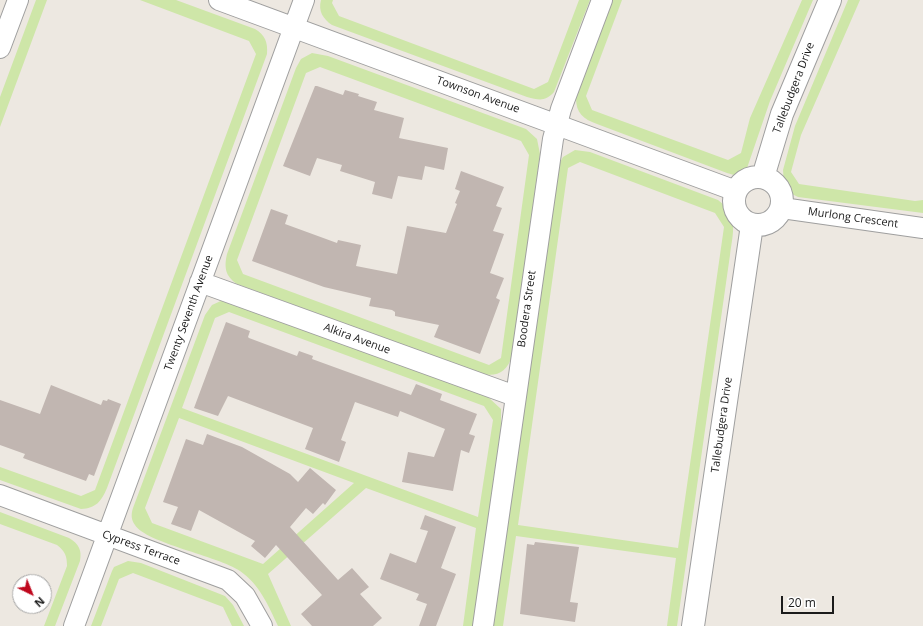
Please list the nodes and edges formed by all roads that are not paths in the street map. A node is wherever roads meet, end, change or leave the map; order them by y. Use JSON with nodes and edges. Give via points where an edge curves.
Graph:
{"nodes":[{"id":1,"x":18,"y":0,"type":"edge"},
{"id":2,"x":219,"y":0,"type":"edge"},
{"id":3,"x":304,"y":0,"type":"edge"},
{"id":4,"x":602,"y":0,"type":"edge"},
{"id":5,"x":830,"y":0,"type":"edge"},
{"id":6,"x":294,"y":28,"type":"junction"},
{"id":7,"x":0,"y":48,"type":"edge"},
{"id":8,"x":557,"y":123,"type":"junction"},
{"id":9,"x":763,"y":177,"type":"junction"},
{"id":10,"x":736,"y":191,"type":"junction"},
{"id":11,"x":782,"y":208,"type":"junction"},
{"id":12,"x":752,"y":225,"type":"junction"},
{"id":13,"x":923,"y":228,"type":"edge"},
{"id":14,"x":200,"y":282,"type":"junction"},
{"id":15,"x":515,"y":396,"type":"junction"},
{"id":16,"x":0,"y":495,"type":"edge"},
{"id":17,"x":107,"y":536,"type":"junction"},
{"id":18,"x":74,"y":626,"type":"edge"},
{"id":19,"x":262,"y":626,"type":"edge"},
{"id":20,"x":483,"y":626,"type":"edge"},
{"id":21,"x":693,"y":626,"type":"edge"}],
"edges":[{"from":1,"to":7,"type":"street"},
{"from":2,"to":6,"type":"street","name":"Townson Avenue"},
{"from":3,"to":6,"type":"street","name":"Twenty Seventh Avenue"},
{"from":4,"to":8,"type":"street","name":"Boodera Street"},
{"from":5,"to":9,"type":"street","name":"Tallebudgera Drive","via":[[782,114]]},
{"from":6,"to":8,"type":"street","name":"Townson Avenue"},
{"from":6,"to":14,"type":"street","name":"Twenty Seventh Avenue"},
{"from":8,"to":10,"type":"street","name":"Townson Avenue"},
{"from":8,"to":15,"type":"street","name":"Boodera Street"},
{"from":9,"to":10,"type":"street","via":[[747,179]]},
{"from":9,"to":11,"type":"street","via":[[777,185],[783,199]]},
{"from":10,"to":12,"type":"street","via":[[736,211],[744,221]]},
{"from":11,"to":12,"type":"street","via":[[774,220],[767,224]]},
{"from":11,"to":13,"type":"street","name":"Murlong Crescent"},
{"from":12,"to":21,"type":"street","name":"Tallebudgera Drive"},
{"from":14,"to":15,"type":"street","name":"Alkira Avenue"},
{"from":14,"to":17,"type":"street","name":"Twenty Seventh Avenue"},
{"from":15,"to":20,"type":"street","name":"Boodera Street"},
{"from":16,"to":17,"type":"street","name":"Cypress Terrace"},
{"from":17,"to":18,"type":"street","name":"Twenty Seventh Avenue"},
{"from":17,"to":19,"type":"street","name":"Cypress Terrace","via":[[228,580],[245,596]]}]}
